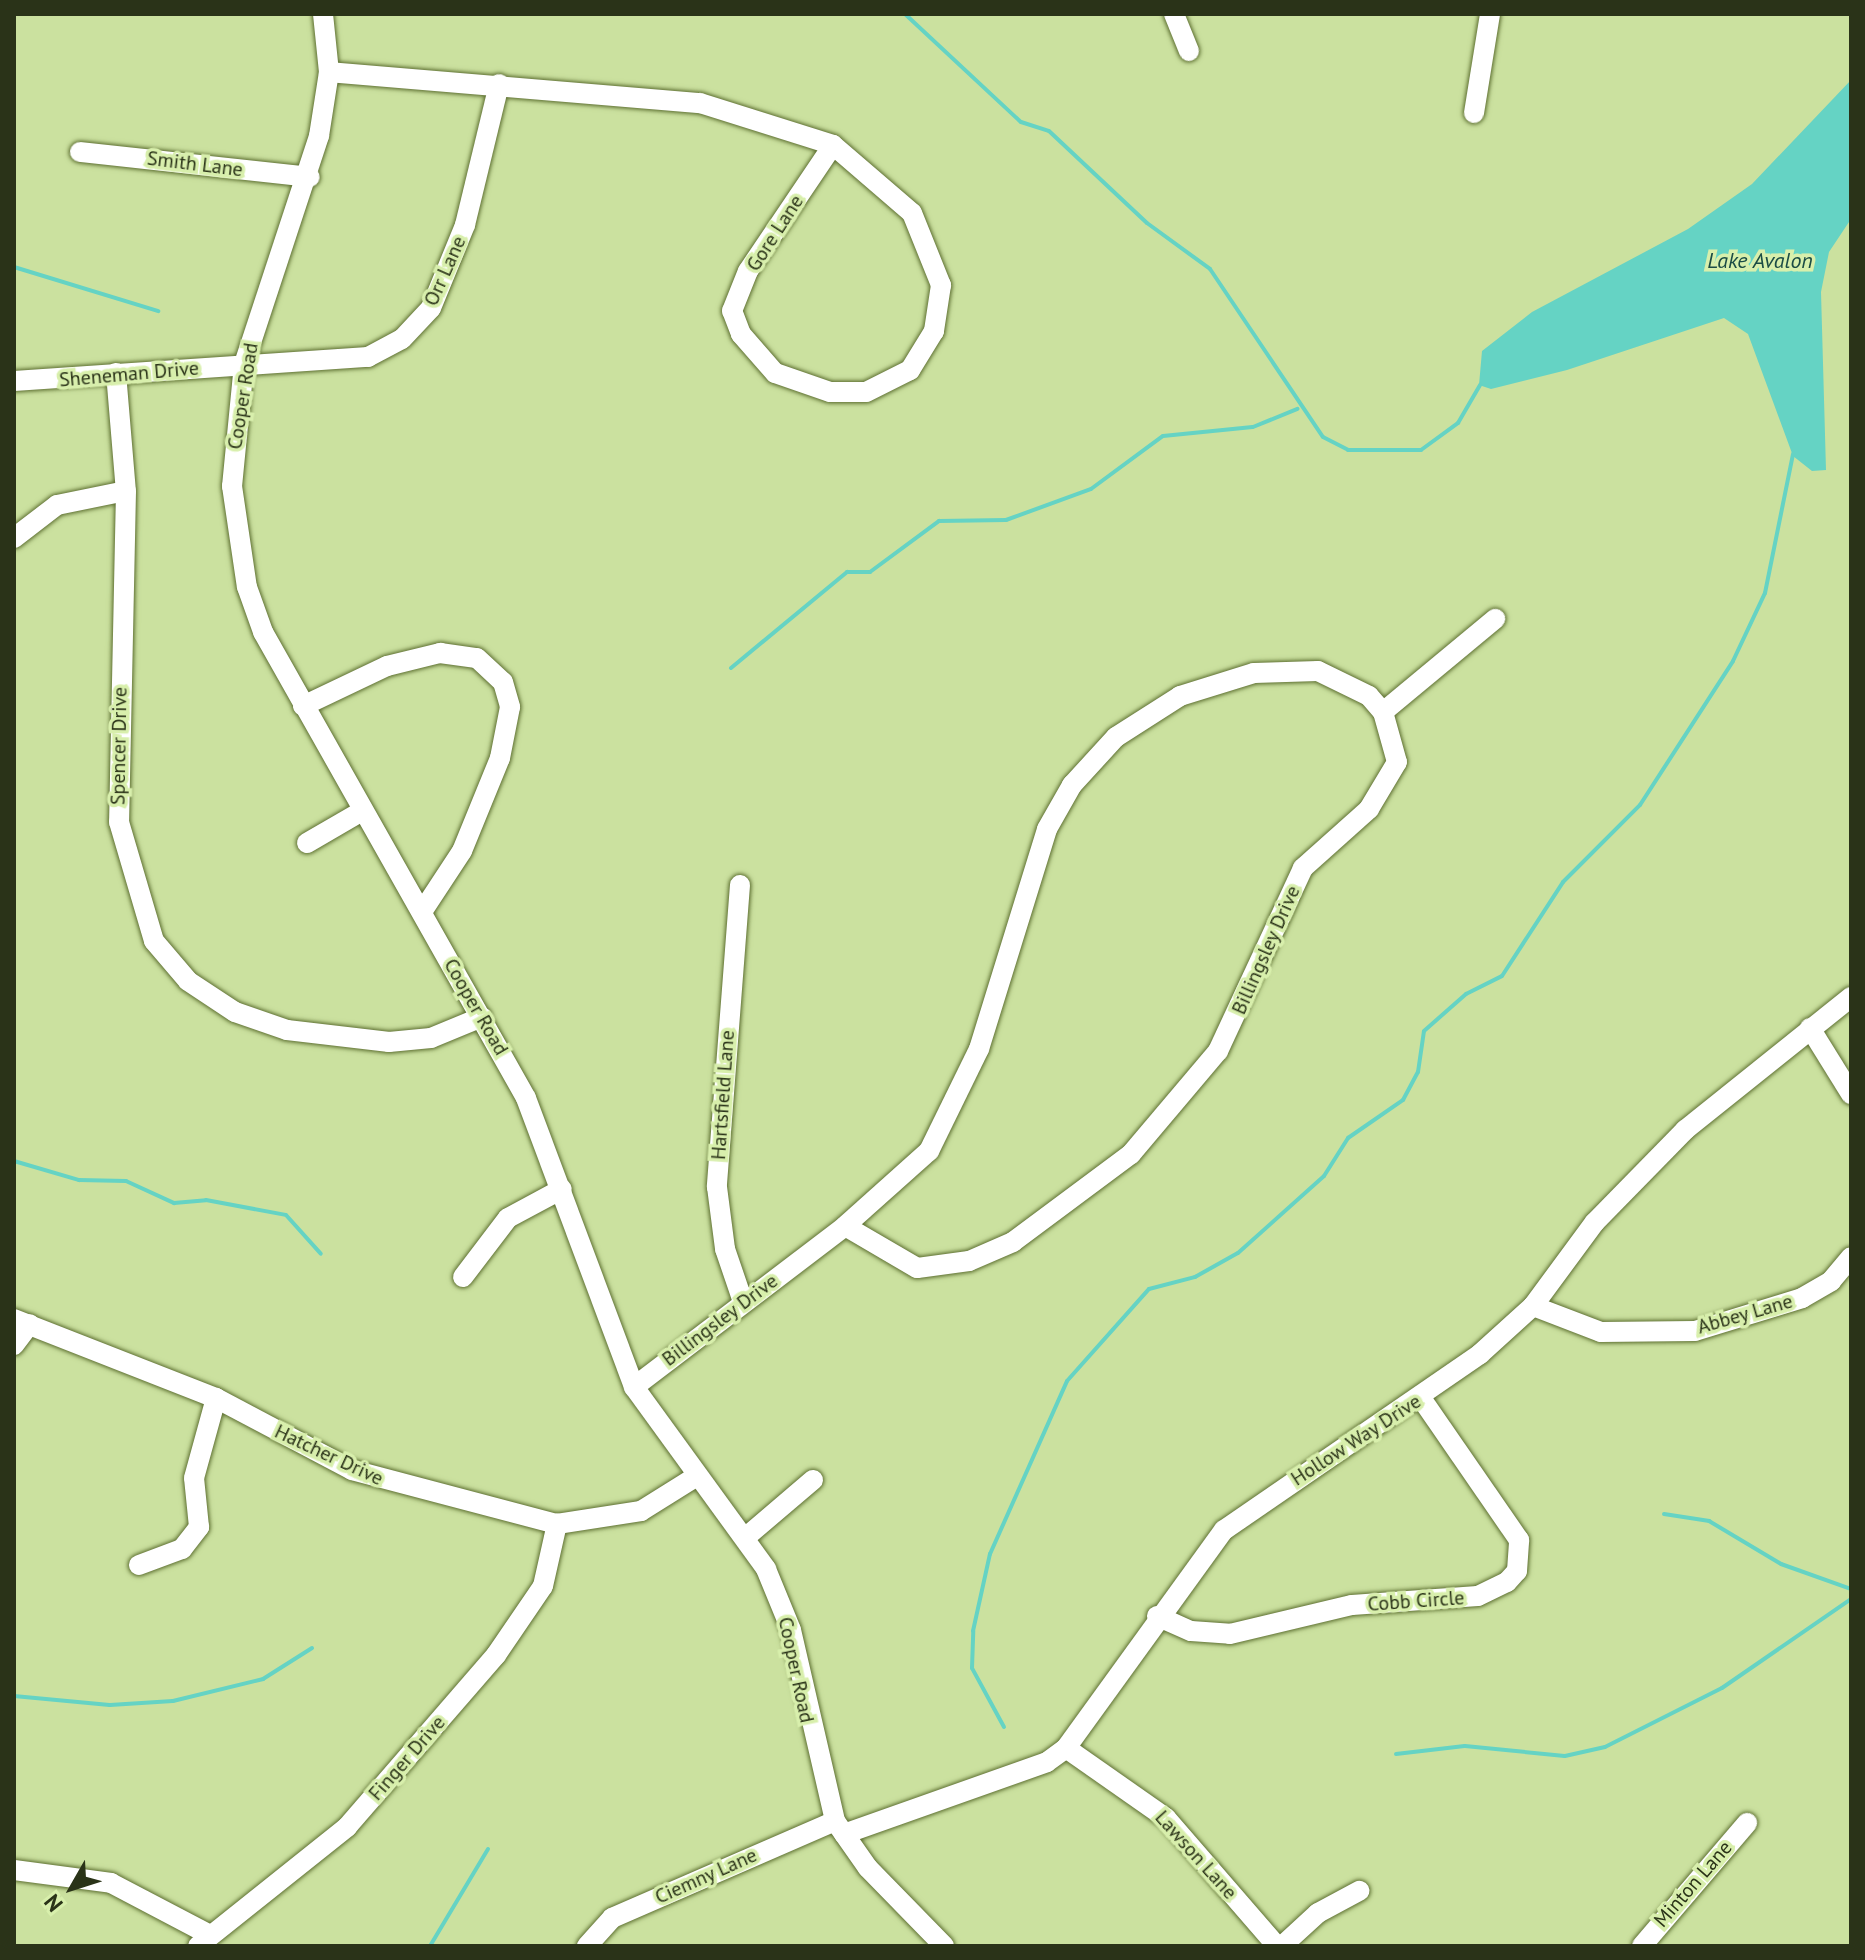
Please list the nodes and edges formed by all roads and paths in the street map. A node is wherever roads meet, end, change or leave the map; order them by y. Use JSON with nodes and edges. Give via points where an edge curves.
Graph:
{"nodes":[{"id":1,"x":323,"y":14,"type":"edge"},
{"id":2,"x":1174,"y":14,"type":"edge"},
{"id":3,"x":1490,"y":14,"type":"edge"},
{"id":4,"x":1189,"y":51,"type":"dead end"},
{"id":5,"x":329,"y":72,"type":"junction"},
{"id":6,"x":499,"y":84,"type":"junction"},
{"id":7,"x":1474,"y":113,"type":"dead end"},
{"id":8,"x":833,"y":145,"type":"junction"},
{"id":9,"x":80,"y":152,"type":"dead end"},
{"id":10,"x":310,"y":177,"type":"junction"},
{"id":11,"x":244,"y":364,"type":"junction"},
{"id":12,"x":116,"y":373,"type":"junction"},
{"id":13,"x":14,"y":381,"type":"edge"},
{"id":14,"x":126,"y":491,"type":"junction"},
{"id":15,"x":14,"y":538,"type":"edge"},
{"id":16,"x":1495,"y":619,"type":"dead end"},
{"id":17,"x":303,"y":706,"type":"junction"},
{"id":18,"x":1383,"y":712,"type":"junction"},
{"id":19,"x":362,"y":811,"type":"junction"},
{"id":20,"x":307,"y":843,"type":"dead end"},
{"id":21,"x":740,"y":885,"type":"dead end"},
{"id":22,"x":422,"y":912,"type":"junction"},
{"id":23,"x":1851,"y":997,"type":"edge"},
{"id":24,"x":482,"y":1017,"type":"junction"},
{"id":25,"x":1810,"y":1028,"type":"junction"},
{"id":26,"x":1851,"y":1094,"type":"edge"},
{"id":27,"x":562,"y":1189,"type":"junction"},
{"id":28,"x":845,"y":1226,"type":"junction"},
{"id":29,"x":1851,"y":1257,"type":"edge"},
{"id":30,"x":463,"y":1277,"type":"dead end"},
{"id":31,"x":743,"y":1302,"type":"junction"},
{"id":32,"x":1533,"y":1306,"type":"junction"},
{"id":33,"x":22,"y":1321,"type":"edge"},
{"id":34,"x":14,"y":1345,"type":"edge"},
{"id":35,"x":634,"y":1387,"type":"junction"},
{"id":36,"x":216,"y":1398,"type":"junction"},
{"id":37,"x":1421,"y":1398,"type":"junction"},
{"id":38,"x":697,"y":1476,"type":"junction"},
{"id":39,"x":813,"y":1480,"type":"dead end"},
{"id":40,"x":557,"y":1524,"type":"junction"},
{"id":41,"x":746,"y":1537,"type":"junction"},
{"id":42,"x":139,"y":1565,"type":"dead end"},
{"id":43,"x":1157,"y":1616,"type":"junction"},
{"id":44,"x":1066,"y":1748,"type":"junction"},
{"id":45,"x":1747,"y":1823,"type":"dead end"},
{"id":46,"x":840,"y":1827,"type":"junction"},
{"id":47,"x":14,"y":1870,"type":"edge"},
{"id":48,"x":1359,"y":1891,"type":"dead end"},
{"id":49,"x":203,"y":1940,"type":"edge"},
{"id":50,"x":587,"y":1946,"type":"edge"},
{"id":51,"x":944,"y":1946,"type":"edge"},
{"id":52,"x":1280,"y":1946,"type":"edge"},
{"id":53,"x":1642,"y":1946,"type":"edge"}],
"edges":[{"from":1,"to":5,"type":"street","name":"Cooper Road"},
{"from":2,"to":4,"type":"street"},
{"from":3,"to":7,"type":"street"},
{"from":5,"to":6,"type":"street","name":"Gore Lane"},
{"from":5,"to":10,"type":"street","name":"Cooper Road"},
{"from":6,"to":8,"type":"street","name":"Gore Lane","via":[[700,103]]},
{"from":6,"to":11,"type":"street","name":"Orr Lane","via":[[469,212],[431,308],[402,339],[368,357]]},
{"from":8,"to":8,"type":"street","name":"Gore Lane","via":[[748,271],[732,311],[741,334],[775,373],[830,392],[866,392],[910,370],[934,331],[941,285],[912,213]]},
{"from":9,"to":10,"type":"street","name":"Smith Lane"},
{"from":10,"to":11,"type":"street","name":"Cooper Road"},
{"from":11,"to":12,"type":"street","name":"Sheneman Drive"},
{"from":11,"to":17,"type":"street","name":"Cooper Road","via":[[232,486],[239,556],[263,632]]},
{"from":12,"to":13,"type":"street","name":"Sheneman Drive"},
{"from":12,"to":14,"type":"street","name":"Spencer Drive"},
{"from":14,"to":15,"type":"street","via":[[57,505]]},
{"from":14,"to":24,"type":"street","name":"Spencer Drive","via":[[118,809],[125,858],[154,941],[211,997],[287,1030],[389,1042],[431,1038]]},
{"from":16,"to":18,"type":"street"},
{"from":17,"to":19,"type":"street","name":"Cooper Road"},
{"from":17,"to":22,"type":"street","via":[[387,666],[440,653],[477,658],[503,682],[510,707],[500,758],[462,851]]},
{"from":18,"to":28,"type":"street","name":"Billingsley Drive","via":[[1397,762],[1382,791],[1303,868],[1218,1051],[1131,1154],[1013,1242],[969,1261],[917,1268]]},
{"from":18,"to":28,"type":"street","name":"Billingsley Drive","via":[[1342,678],[1254,673],[1180,696],[1116,737],[1072,785],[1047,829],[962,1092],[929,1151]]},
{"from":19,"to":20,"type":"street"},
{"from":19,"to":22,"type":"street","name":"Cooper Road"},
{"from":21,"to":31,"type":"street","name":"Hartsfield Lane","via":[[717,1187],[725,1249]]},
{"from":22,"to":24,"type":"street","name":"Cooper Road"},
{"from":23,"to":25,"type":"street","name":"Hollow Way Drive"},
{"from":24,"to":27,"type":"street","name":"Cooper Road","via":[[526,1098]]},
{"from":25,"to":26,"type":"street"},
{"from":25,"to":32,"type":"street","name":"Hollow Way Drive","via":[[1685,1130],[1595,1222]]},
{"from":27,"to":30,"type":"street","via":[[508,1218]]},
{"from":27,"to":35,"type":"street","name":"Cooper Road"},
{"from":28,"to":31,"type":"street","name":"Billingsley Drive"},
{"from":29,"to":32,"type":"street","name":"Abbey Lane","via":[[1831,1281],[1802,1298],[1695,1331],[1601,1332]]},
{"from":31,"to":35,"type":"street","name":"Billingsley Drive"},
{"from":32,"to":37,"type":"street","name":"Hollow Way Drive"},
{"from":33,"to":34,"type":"street"},
{"from":33,"to":36,"type":"street","name":"Hatcher Drive"},
{"from":35,"to":38,"type":"street","name":"Cooper Road"},
{"from":36,"to":40,"type":"street","name":"Hatcher Drive","via":[[364,1474]]},
{"from":36,"to":42,"type":"street","via":[[194,1478],[199,1527],[182,1549]]},
{"from":37,"to":43,"type":"street","name":"Hollow Way Drive","via":[[1224,1530]]},
{"from":37,"to":43,"type":"street","name":"Cobb Circle","via":[[1519,1540],[1517,1571],[1507,1582],[1478,1596],[1352,1605],[1230,1634],[1191,1631]]},
{"from":38,"to":40,"type":"street","name":"Hatcher Drive","via":[[641,1511]]},
{"from":38,"to":41,"type":"street","name":"Cooper Road"},
{"from":39,"to":41,"type":"street"},
{"from":40,"to":49,"type":"street","name":"Finger Drive","via":[[543,1586],[486,1666],[347,1827]]},
{"from":41,"to":46,"type":"street","name":"Cooper Road","via":[[791,1630]]},
{"from":43,"to":44,"type":"street","name":"Hollow Way Drive"},
{"from":44,"to":46,"type":"street","name":"Hollow Way Drive","via":[[1047,1762]]},
{"from":44,"to":52,"type":"street","name":"Lawson Lane","via":[[1166,1818]]},
{"from":45,"to":53,"type":"street","name":"Minton Lane"},
{"from":46,"to":50,"type":"street","name":"Ciemny Lane","via":[[612,1918]]},
{"from":46,"to":51,"type":"street","name":"Cooper Road"},
{"from":47,"to":49,"type":"street","via":[[111,1883]]},
{"from":48,"to":52,"type":"street","via":[[1318,1913]]}]}
